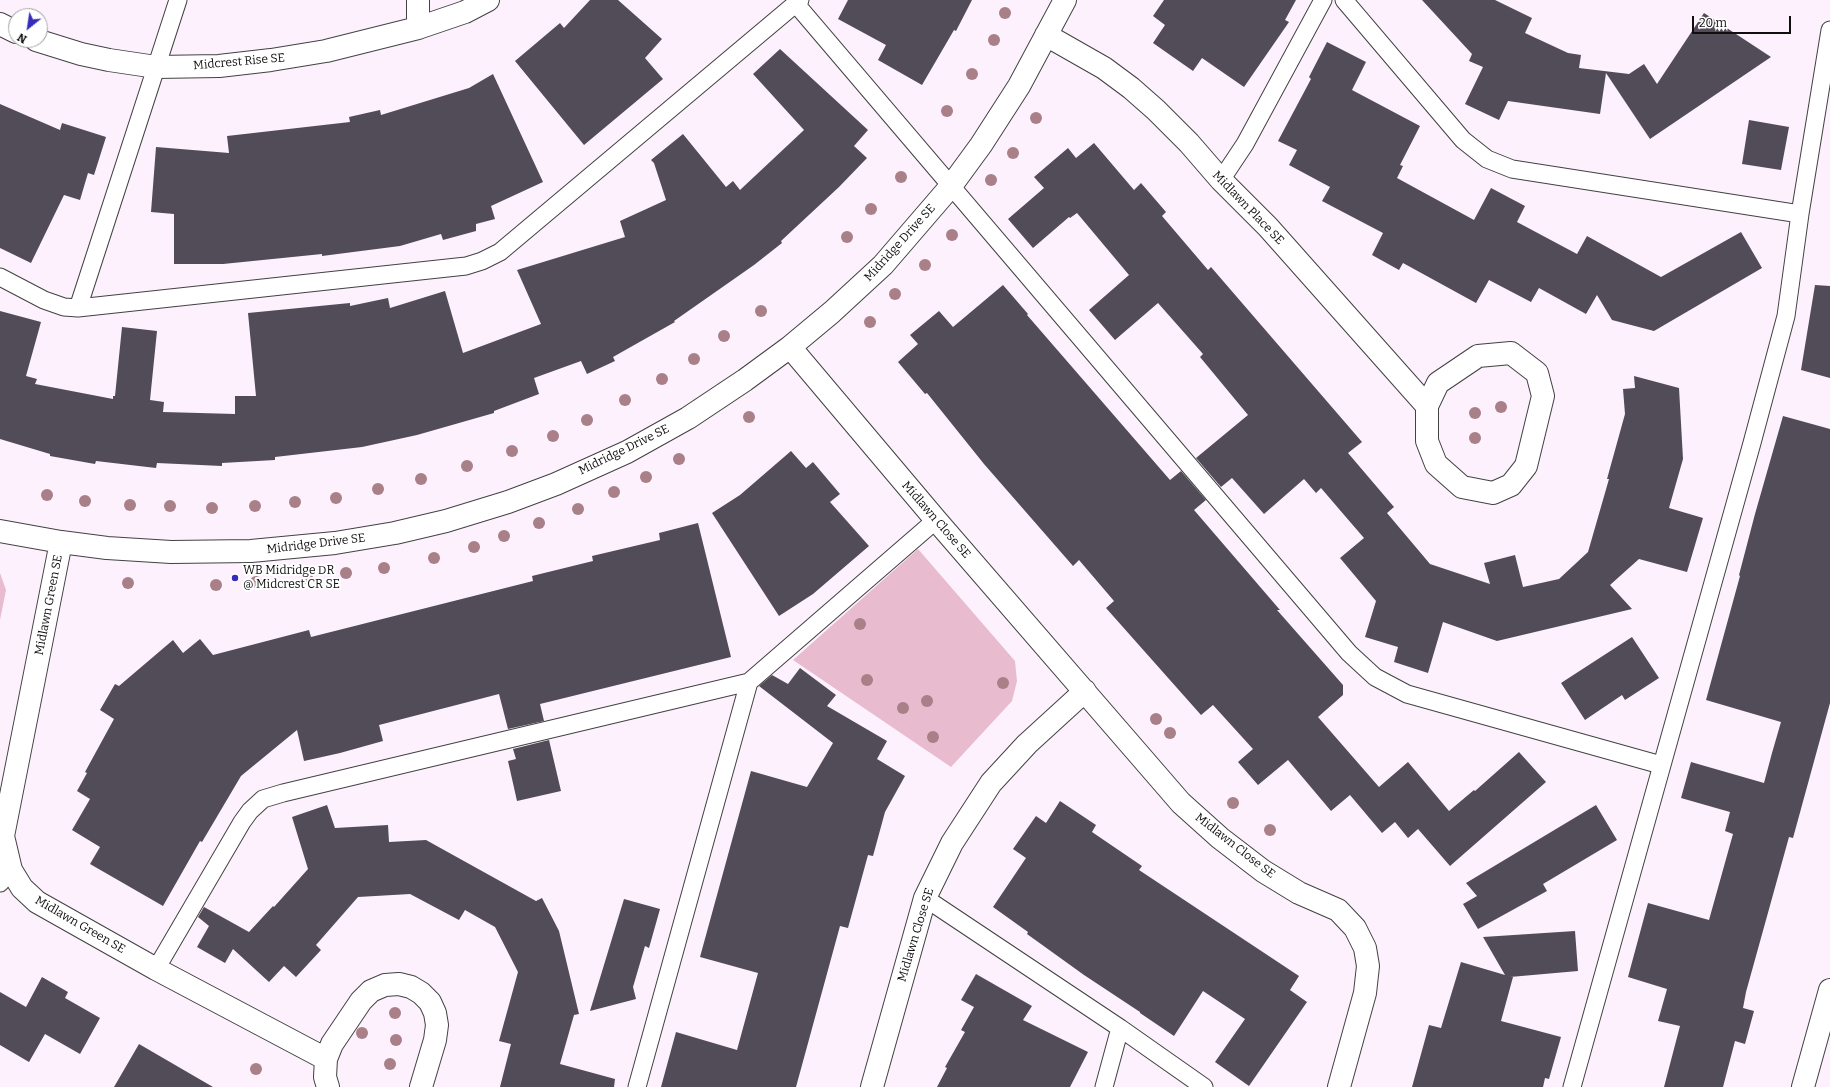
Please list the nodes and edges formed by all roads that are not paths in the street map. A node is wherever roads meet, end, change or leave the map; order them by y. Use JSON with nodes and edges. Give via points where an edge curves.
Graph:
{"nodes":[{"id":1,"x":178,"y":0,"type":"edge"},
{"id":2,"x":418,"y":0,"type":"edge"},
{"id":3,"x":488,"y":0,"type":"edge"},
{"id":4,"x":1064,"y":0,"type":"edge"},
{"id":5,"x":1322,"y":0,"type":"edge"},
{"id":6,"x":1344,"y":0,"type":"edge"},
{"id":7,"x":798,"y":2,"type":"edge"},
{"id":8,"x":418,"y":28,"type":"junction"},
{"id":9,"x":1830,"y":30,"type":"edge"},
{"id":10,"x":1046,"y":35,"type":"junction"},
{"id":11,"x":48,"y":44,"type":"edge"},
{"id":12,"x":156,"y":67,"type":"junction"},
{"id":13,"x":1221,"y":180,"type":"junction"},
{"id":14,"x":951,"y":186,"type":"junction"},
{"id":15,"x":1800,"y":214,"type":"junction"},
{"id":16,"x":0,"y":276,"type":"edge"},
{"id":17,"x":78,"y":308,"type":"junction"},
{"id":18,"x":790,"y":347,"type":"junction"},
{"id":19,"x":1427,"y":406,"type":"junction"},
{"id":20,"x":936,"y":520,"type":"junction"},
{"id":21,"x":0,"y":531,"type":"edge"},
{"id":22,"x":61,"y":542,"type":"junction"},
{"id":23,"x":749,"y":682,"type":"junction"},
{"id":24,"x":1085,"y":691,"type":"junction"},
{"id":25,"x":1661,"y":765,"type":"junction"},
{"id":26,"x":6,"y":877,"type":"edge"},
{"id":27,"x":925,"y":898,"type":"junction"},
{"id":28,"x":156,"y":969,"type":"junction"},
{"id":29,"x":1830,"y":990,"type":"edge"},
{"id":30,"x":1120,"y":1028,"type":"junction"},
{"id":31,"x":326,"y":1059,"type":"junction"},
{"id":32,"x":328,"y":1087,"type":"edge"},
{"id":33,"x":421,"y":1087,"type":"edge"},
{"id":34,"x":637,"y":1087,"type":"edge"},
{"id":35,"x":872,"y":1087,"type":"edge"},
{"id":36,"x":1104,"y":1087,"type":"edge"},
{"id":37,"x":1204,"y":1087,"type":"edge"},
{"id":38,"x":1339,"y":1087,"type":"edge"},
{"id":39,"x":1572,"y":1087,"type":"edge"},
{"id":40,"x":1803,"y":1087,"type":"edge"}],
"edges":[{"from":1,"to":12,"type":"lane"},
{"from":2,"to":8,"type":"street"},
{"from":3,"to":8,"type":"street","name":"Midcrest Rise SE","via":[[465,12]]},
{"from":4,"to":10,"type":"street","name":"Midridge Drive SE"},
{"from":5,"to":13,"type":"lane","via":[[1245,144]]},
{"from":6,"to":15,"type":"lane","via":[[1463,140],[1487,159],[1512,169]]},
{"from":7,"to":14,"type":"lane"},
{"from":7,"to":17,"type":"lane","via":[[500,252],[482,261],[466,266]]},
{"from":8,"to":12,"type":"street","name":"Midcrest Rise SE","via":[[326,51],[271,60],[219,66]]},
{"from":9,"to":15,"type":"lane"},
{"from":10,"to":13,"type":"street","name":"Midlawn Place SE","via":[[1104,68],[1132,88],[1189,143]]},
{"from":10,"to":14,"type":"street","name":"Midridge Drive SE","via":[[1019,86]]},
{"from":11,"to":12,"type":"street","name":"Midcrest Rise SE","via":[[81,54]]},
{"from":12,"to":17,"type":"lane"},
{"from":13,"to":19,"type":"street","name":"Midlawn Place SE","via":[[1268,227]]},
{"from":14,"to":18,"type":"street","name":"Midridge Drive SE","via":[[883,266]]},
{"from":14,"to":25,"type":"lane","via":[[1349,653],[1375,677],[1407,694]]},
{"from":15,"to":25,"type":"lane","via":[[1786,316]]},
{"from":16,"to":17,"type":"lane","via":[[44,300],[64,307]]},
{"from":18,"to":20,"type":"street","name":"Midlawn Close SE"},
{"from":18,"to":22,"type":"street","name":"Midridge Drive SE","via":[[688,418],[627,452],[556,484],[446,521],[335,544],[251,551],[171,552]]},
{"from":19,"to":19,"type":"street","via":[[1426,440],[1436,464],[1462,487],[1493,493],[1511,485],[1526,466],[1543,396],[1537,373],[1511,353],[1478,356],[1438,383]]},
{"from":20,"to":23,"type":"lane"},
{"from":20,"to":24,"type":"street","name":"Midlawn Close SE"},
{"from":21,"to":22,"type":"street","name":"Midridge Drive SE"},
{"from":22,"to":26,"type":"street","name":"Midlawn Green SE","via":[[4,836]]},
{"from":23,"to":28,"type":"lane","via":[[263,799],[242,822]]},
{"from":23,"to":34,"type":"lane"},
{"from":24,"to":27,"type":"street","name":"Midlawn Close SE","via":[[1027,744],[991,783],[952,843]]},
{"from":24,"to":38,"type":"street","name":"Midlawn Close SE","via":[[1181,802],[1220,838],[1263,871],[1299,893],[1338,910],[1355,928],[1365,948],[1368,966],[1365,993]]},
{"from":25,"to":39,"type":"lane"},
{"from":26,"to":28,"type":"street","name":"Midlawn Green SE","via":[[37,902]]},
{"from":27,"to":30,"type":"lane"},
{"from":27,"to":35,"type":"street","name":"Midlawn Close SE"},
{"from":28,"to":31,"type":"street","name":"Midlawn Green SE"},
{"from":29,"to":40,"type":"street"},
{"from":30,"to":36,"type":"lane"},
{"from":30,"to":37,"type":"lane"},
{"from":31,"to":32,"type":"street","via":[[325,1077]]},
{"from":31,"to":33,"type":"street","via":[[332,1044],[361,1001],[371,991],[385,985],[399,984],[411,987],[430,1002],[437,1025]]}]}
